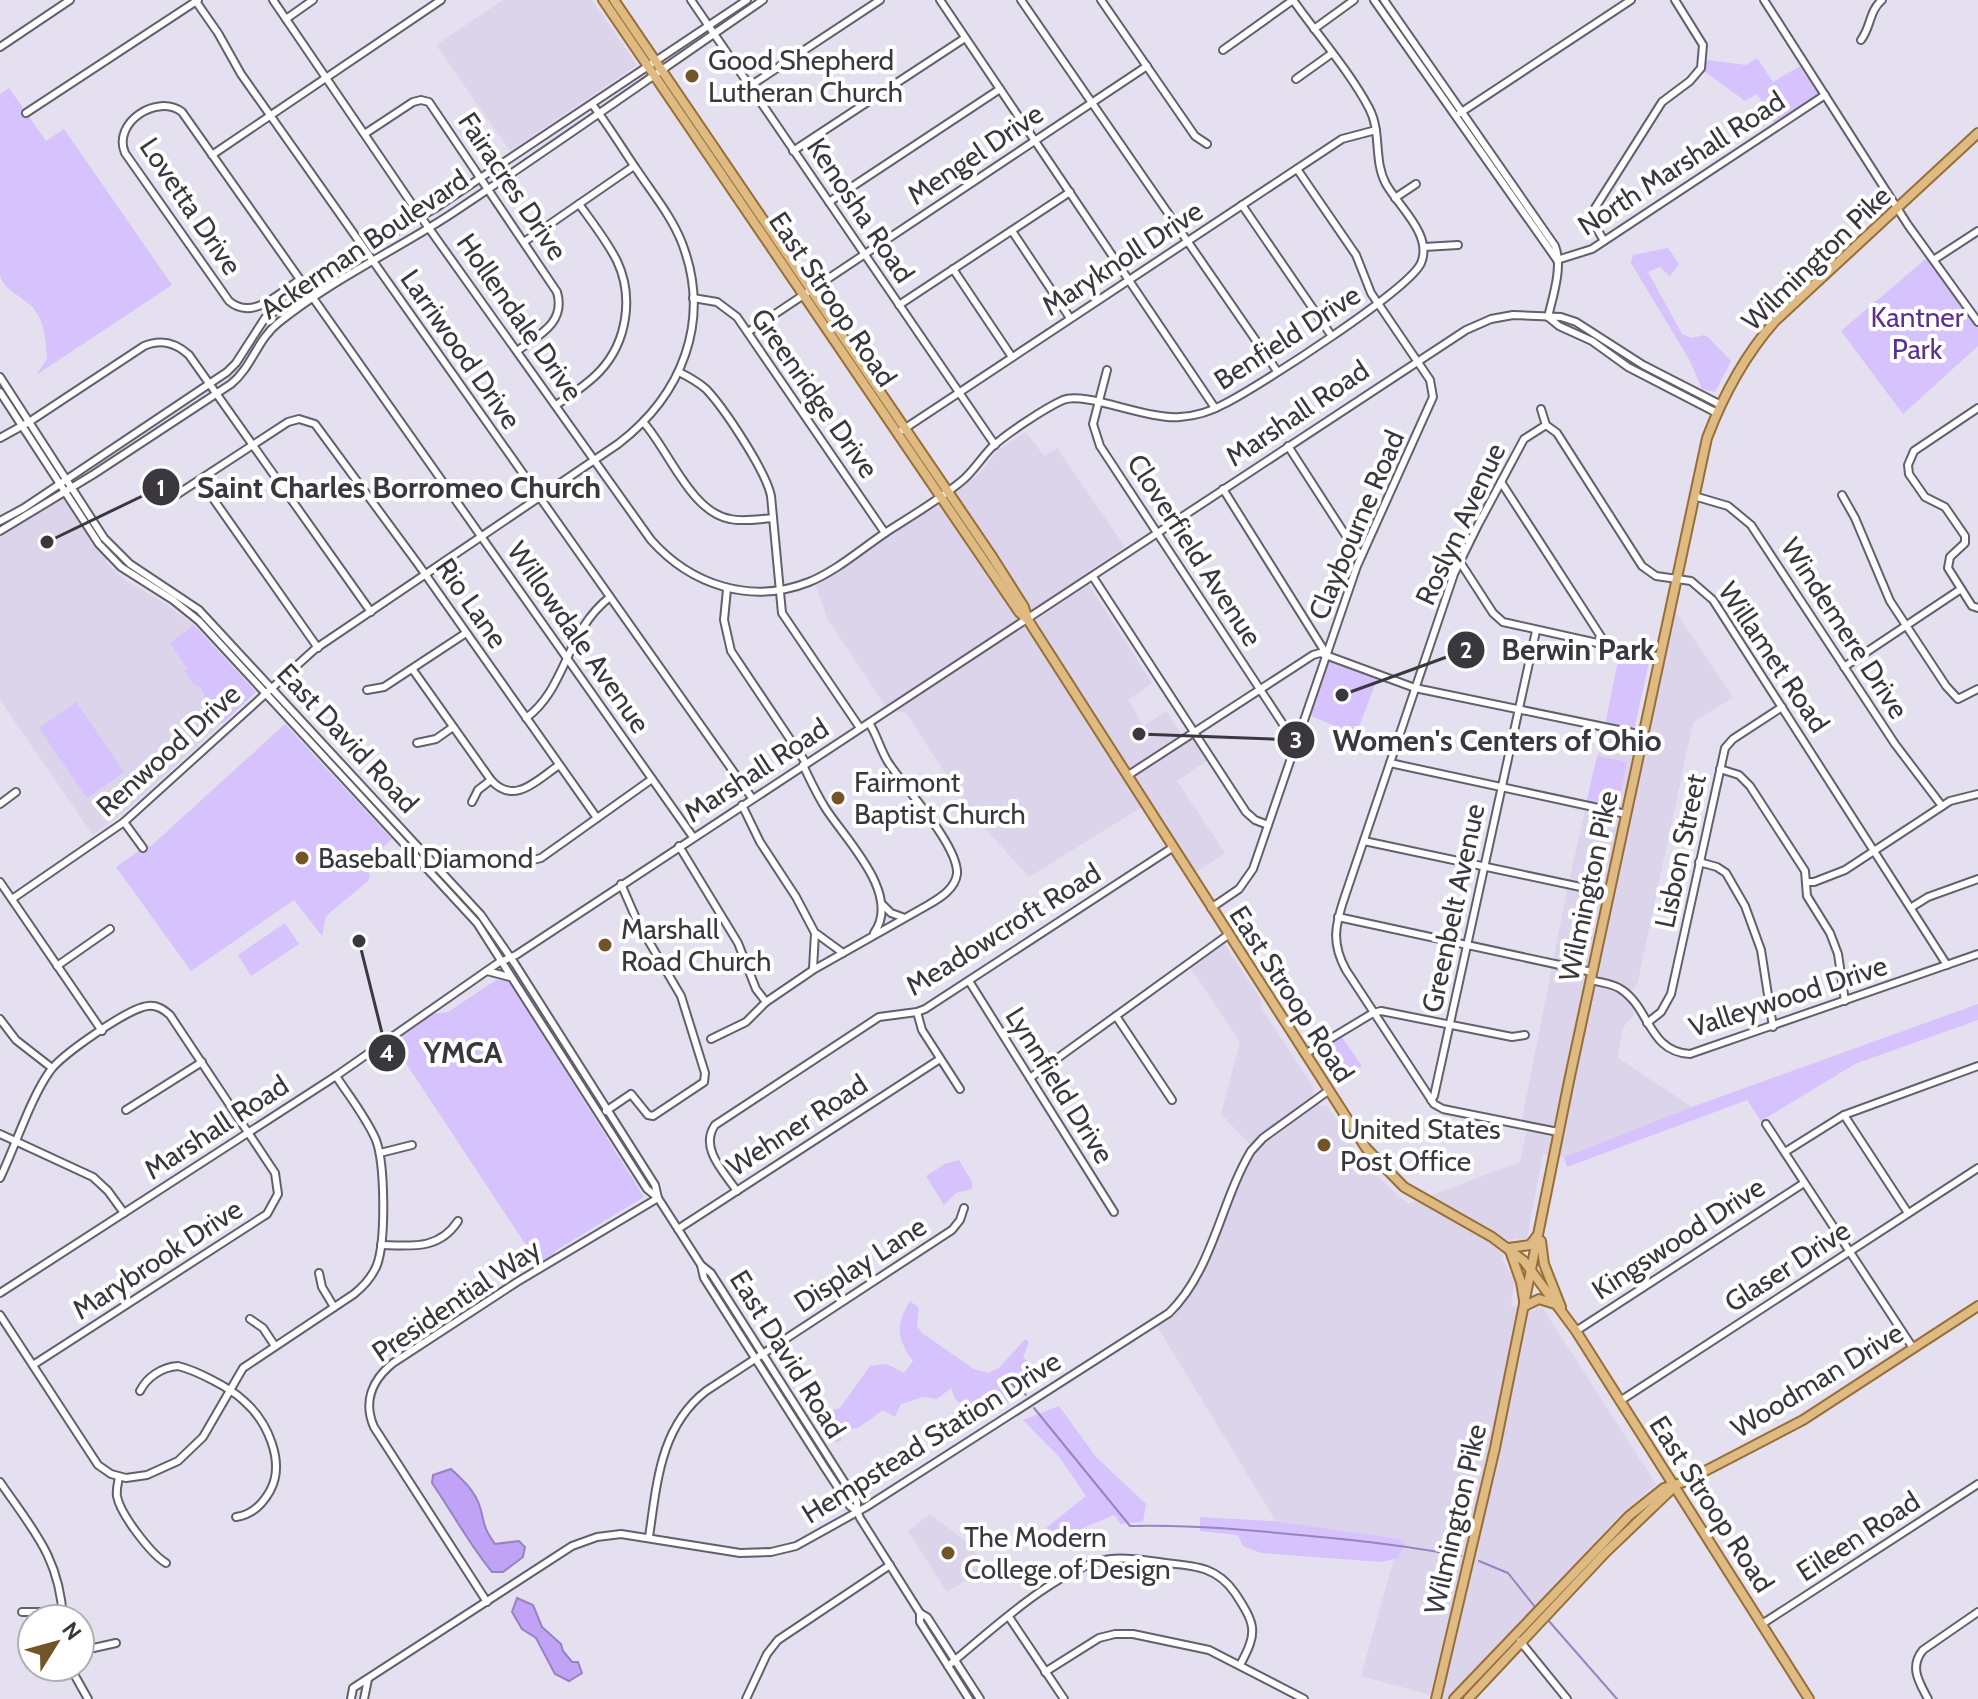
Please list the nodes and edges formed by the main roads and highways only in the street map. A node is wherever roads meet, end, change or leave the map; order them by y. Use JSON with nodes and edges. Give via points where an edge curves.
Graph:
{"nodes":[{"id":1,"x":603,"y":0,"type":"edge"},
{"id":2,"x":614,"y":0,"type":"edge"},
{"id":3,"x":654,"y":68,"type":"junction"},
{"id":4,"x":1978,"y":133,"type":"edge"},
{"id":5,"x":1540,"y":1232,"type":"junction"},
{"id":6,"x":1509,"y":1248,"type":"junction"},
{"id":7,"x":1532,"y":1272,"type":"junction"},
{"id":8,"x":1525,"y":1306,"type":"junction"},
{"id":9,"x":1978,"y":1306,"type":"edge"},
{"id":10,"x":1559,"y":1308,"type":"junction"},
{"id":11,"x":1675,"y":1486,"type":"junction"},
{"id":12,"x":1495,"y":1663,"type":"junction"},
{"id":13,"x":1436,"y":1699,"type":"edge"},
{"id":14,"x":1454,"y":1699,"type":"edge"},
{"id":15,"x":1468,"y":1699,"type":"edge"},
{"id":16,"x":1809,"y":1699,"type":"edge"}],
"edges":[{"from":1,"to":3,"type":"main road","name":"East Stroop Road"},
{"from":2,"to":3,"type":"main road","name":"East Stroop Road"},
{"from":3,"to":6,"type":"main road","name":"East Stroop Road","via":[[1028,620],[1366,1148],[1394,1180]]},
{"from":4,"to":5,"type":"main road","name":"Wilmington Pike","via":[[1775,321],[1748,355],[1707,438]]},
{"from":5,"to":6,"type":"main road","via":[[1530,1245]]},
{"from":5,"to":7,"type":"main road","name":"Wilmington Pike"},
{"from":5,"to":10,"type":"main road"},
{"from":6,"to":7,"type":"main road","name":"East Stroop Road"},
{"from":6,"to":8,"type":"main road"},
{"from":7,"to":8,"type":"main road","name":"Wilmington Pike"},
{"from":7,"to":10,"type":"main road","name":"East Stroop Road"},
{"from":8,"to":10,"type":"main road","via":[[1539,1299]]},
{"from":8,"to":13,"type":"main road","name":"Wilmington Pike"},
{"from":9,"to":11,"type":"main road","name":"Woodman Drive","via":[[1773,1437]]},
{"from":10,"to":11,"type":"main road","name":"East Stroop Road"},
{"from":11,"to":12,"type":"main road","name":"Woodman Drive","via":[[1664,1488],[1633,1512]]},
{"from":11,"to":16,"type":"main road","name":"East Stroop Road"},
{"from":12,"to":14,"type":"main road","name":"Woodman Drive"},
{"from":12,"to":15,"type":"main road","name":"Woodman Drive"}]}
